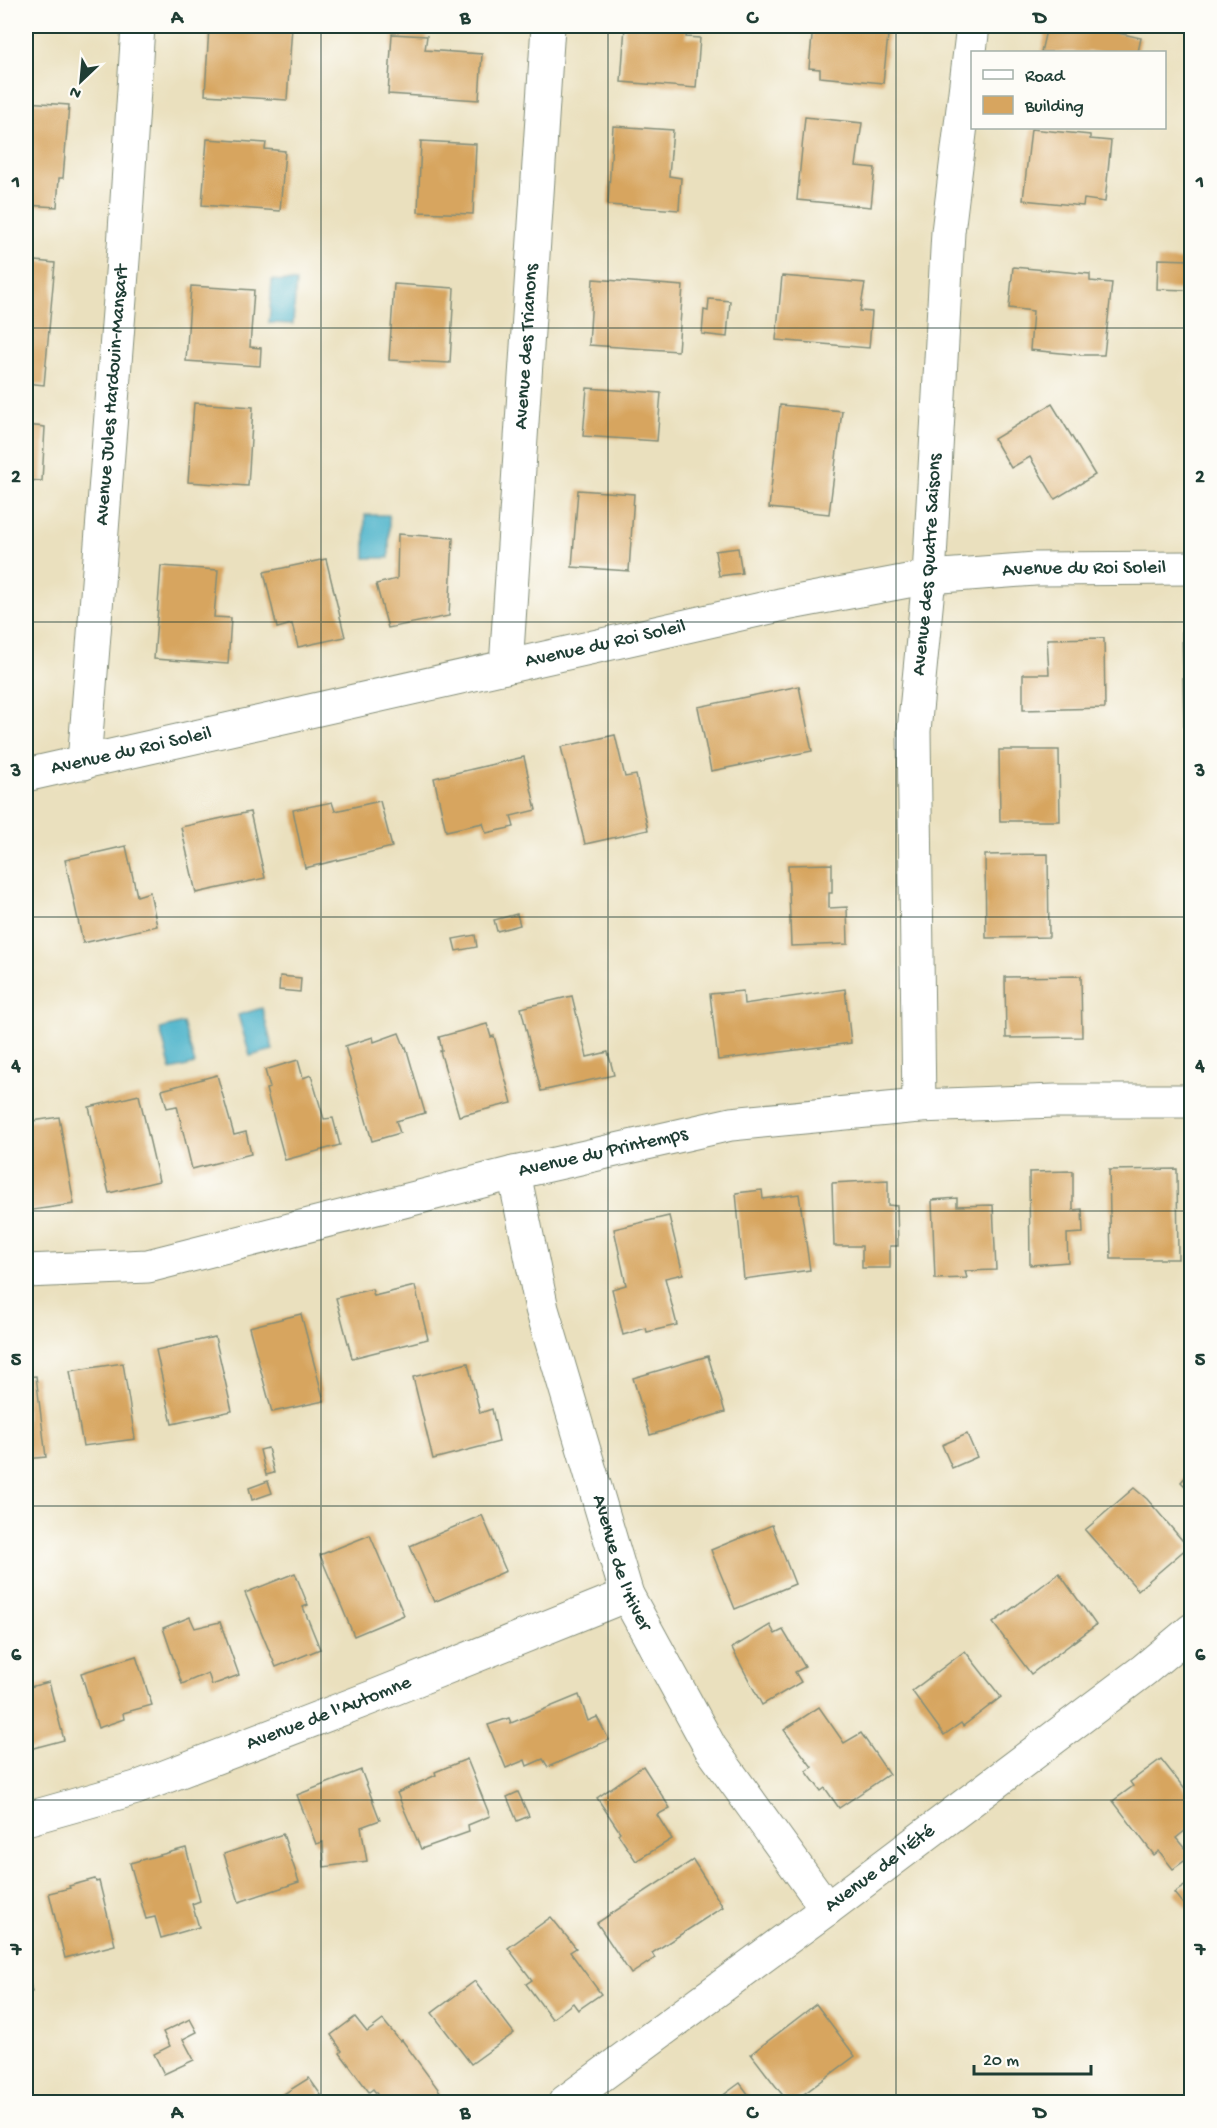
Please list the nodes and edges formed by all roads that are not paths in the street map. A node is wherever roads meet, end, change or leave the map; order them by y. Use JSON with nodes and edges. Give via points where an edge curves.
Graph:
{"nodes":[{"id":1,"x":138,"y":26,"type":"edge"},
{"id":2,"x":548,"y":26,"type":"edge"},
{"id":3,"x":973,"y":26,"type":"edge"},
{"id":4,"x":1191,"y":568,"type":"edge"},
{"id":5,"x":929,"y":577,"type":"junction"},
{"id":6,"x":506,"y":667,"type":"junction"},
{"id":7,"x":84,"y":764,"type":"junction"},
{"id":8,"x":26,"y":775,"type":"edge"},
{"id":9,"x":1191,"y":1101,"type":"edge"},
{"id":10,"x":919,"y":1106,"type":"junction"},
{"id":11,"x":514,"y":1173,"type":"junction"},
{"id":12,"x":26,"y":1271,"type":"edge"},
{"id":13,"x":627,"y":1595,"type":"junction"},
{"id":14,"x":1191,"y":1630,"type":"edge"},
{"id":15,"x":26,"y":1819,"type":"edge"},
{"id":16,"x":827,"y":1909,"type":"junction"},
{"id":17,"x":565,"y":2103,"type":"edge"}],
"edges":[{"from":1,"to":7,"type":"street","name":"Avenue Jules Hardouin-Mansart"},
{"from":2,"to":6,"type":"street","name":"Avenue des Trianons"},
{"from":3,"to":5,"type":"street","name":"Avenue des Quatre Saisons","via":[[948,232]]},
{"from":4,"to":5,"type":"street","name":"Avenue du Roi Soleil","via":[[1035,569]]},
{"from":5,"to":6,"type":"street","name":"Avenue du Roi Soleil","via":[[780,605]]},
{"from":5,"to":10,"type":"street","name":"Avenue des Quatre Saisons","via":[[914,731]]},
{"from":6,"to":7,"type":"street","name":"Avenue du Roi Soleil"},
{"from":7,"to":8,"type":"street","name":"Avenue du Roi Soleil"},
{"from":9,"to":10,"type":"street","name":"Avenue du Printemps"},
{"from":10,"to":11,"type":"street","name":"Avenue du Printemps","via":[[731,1124]]},
{"from":11,"to":12,"type":"street","name":"Avenue du Printemps","via":[[148,1266]]},
{"from":11,"to":13,"type":"street","name":"Avenue de l'Hiver","via":[[542,1309]]},
{"from":13,"to":15,"type":"street","name":"Avenue de l'Automne","via":[[136,1788]]},
{"from":13,"to":16,"type":"street","name":"Avenue de l'Hiver","via":[[710,1747]]},
{"from":14,"to":16,"type":"street","name":"Avenue de l'Été","via":[[1144,1670]]},
{"from":16,"to":17,"type":"street","name":"Avenue de l'Été"}]}
